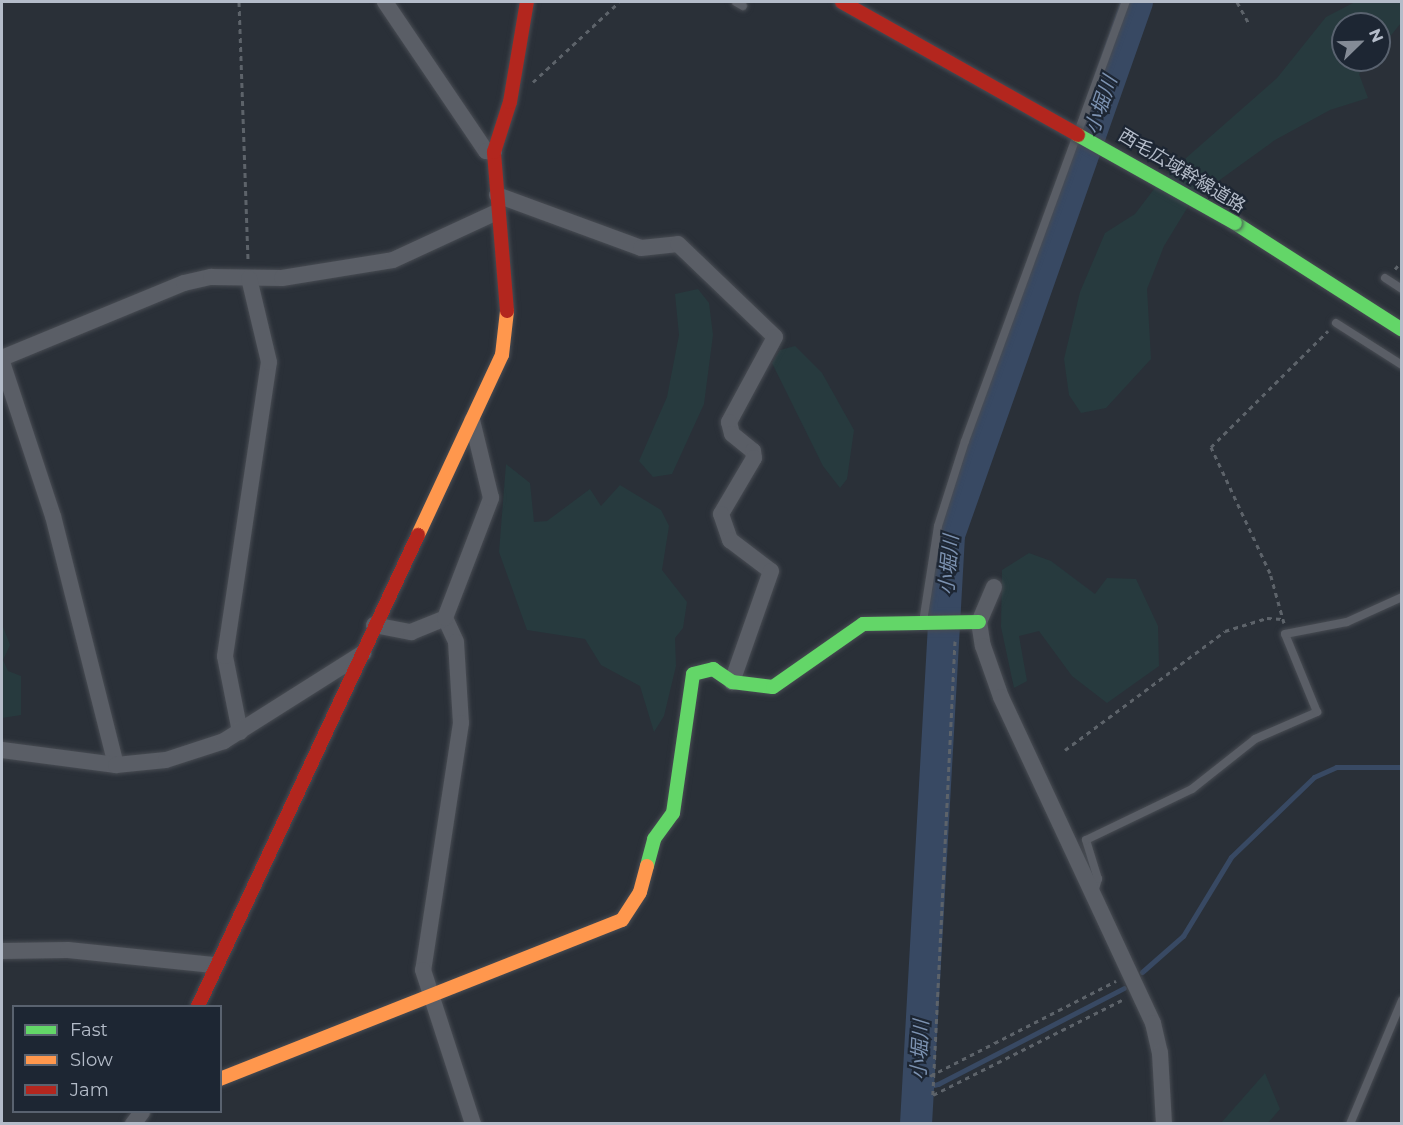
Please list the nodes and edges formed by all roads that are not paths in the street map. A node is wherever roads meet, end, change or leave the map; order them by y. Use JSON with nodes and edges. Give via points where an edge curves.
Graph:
{"nodes":[{"id":1,"x":385,"y":2,"type":"edge"},
{"id":2,"x":527,"y":2,"type":"edge"},
{"id":3,"x":842,"y":2,"type":"edge"},
{"id":4,"x":1126,"y":2,"type":"edge"},
{"id":5,"x":494,"y":152,"type":"junction"},
{"id":6,"x":497,"y":203,"type":"junction"},
{"id":7,"x":249,"y":278,"type":"junction"},
{"id":8,"x":1385,"y":278,"type":"dead end"},
{"id":9,"x":1401,"y":289,"type":"edge"},
{"id":10,"x":1336,"y":323,"type":"road end"},
{"id":11,"x":1401,"y":330,"type":"edge"},
{"id":12,"x":2,"y":360,"type":"edge"},
{"id":13,"x":1401,"y":365,"type":"edge"},
{"id":14,"x":472,"y":420,"type":"junction"},
{"id":15,"x":994,"y":587,"type":"dead end"},
{"id":16,"x":1401,"y":597,"type":"edge"},
{"id":17,"x":445,"y":618,"type":"junction"},
{"id":18,"x":927,"y":622,"type":"junction"},
{"id":19,"x":979,"y":622,"type":"junction"},
{"id":20,"x":374,"y":625,"type":"junction"},
{"id":21,"x":364,"y":652,"type":"junction"},
{"id":22,"x":732,"y":682,"type":"junction"},
{"id":23,"x":240,"y":732,"type":"junction"},
{"id":24,"x":2,"y":750,"type":"edge"},
{"id":25,"x":116,"y":765,"type":"junction"},
{"id":26,"x":1094,"y":892,"type":"junction"},
{"id":27,"x":2,"y":951,"type":"edge"},
{"id":28,"x":213,"y":965,"type":"junction"},
{"id":29,"x":430,"y":996,"type":"junction"},
{"id":30,"x":1401,"y":1000,"type":"edge"},
{"id":31,"x":198,"y":1005,"type":"edge"},
{"id":32,"x":222,"y":1078,"type":"edge"},
{"id":33,"x":473,"y":1124,"type":"edge"},
{"id":34,"x":1164,"y":1124,"type":"edge"},
{"id":35,"x":1350,"y":1124,"type":"edge"}],
"edges":[{"from":1,"to":5,"type":"street","via":[[486,151]]},
{"from":2,"to":5,"type":"street","via":[[510,102]]},
{"from":3,"to":11,"type":"street","name":"西毛広域幹線道路","bridge":true,"via":[[1235,224]]},
{"from":4,"to":18,"type":"lane","via":[[965,441],[938,526]]},
{"from":5,"to":6,"type":"street"},
{"from":6,"to":7,"type":"street","via":[[393,260]]},
{"from":6,"to":14,"type":"street","via":[[508,319],[502,355]]},
{"from":6,"to":22,"type":"street","via":[[641,248],[678,244],[775,337],[729,422],[732,434],[753,451],[754,458],[721,514],[730,540],[771,571]]},
{"from":7,"to":12,"type":"street","via":[[212,277],[149,294]]},
{"from":7,"to":23,"type":"street","via":[[269,362],[225,656]]},
{"from":8,"to":9,"type":"lane"},
{"from":10,"to":13,"type":"lane"},
{"from":12,"to":25,"type":"street","via":[[53,516]]},
{"from":14,"to":17,"type":"street","via":[[491,498]]},
{"from":14,"to":20,"type":"street"},
{"from":15,"to":19,"type":"street"},
{"from":16,"to":26,"type":"lane","via":[[1347,622],[1285,634],[1317,712],[1255,739],[1192,789],[1086,840],[1098,879]]},
{"from":17,"to":20,"type":"street","via":[[411,632]]},
{"from":17,"to":29,"type":"street","via":[[456,642],[461,723],[425,959]]},
{"from":18,"to":19,"type":"street"},
{"from":18,"to":22,"type":"street","via":[[863,624],[773,687]]},
{"from":19,"to":26,"type":"street","via":[[1001,697]]},
{"from":20,"to":21,"type":"street"},
{"from":21,"to":23,"type":"street"},
{"from":21,"to":28,"type":"street"},
{"from":22,"to":29,"type":"street","via":[[713,669],[693,674],[673,813],[654,839],[640,892],[622,920]]},
{"from":23,"to":25,"type":"street","via":[[166,760]]},
{"from":24,"to":25,"type":"street"},
{"from":26,"to":34,"type":"street","via":[[1139,992],[1161,1053]]},
{"from":27,"to":28,"type":"street","via":[[68,950]]},
{"from":28,"to":31,"type":"street"},
{"from":29,"to":32,"type":"street"},
{"from":29,"to":33,"type":"street"},
{"from":30,"to":35,"type":"lane"}]}
